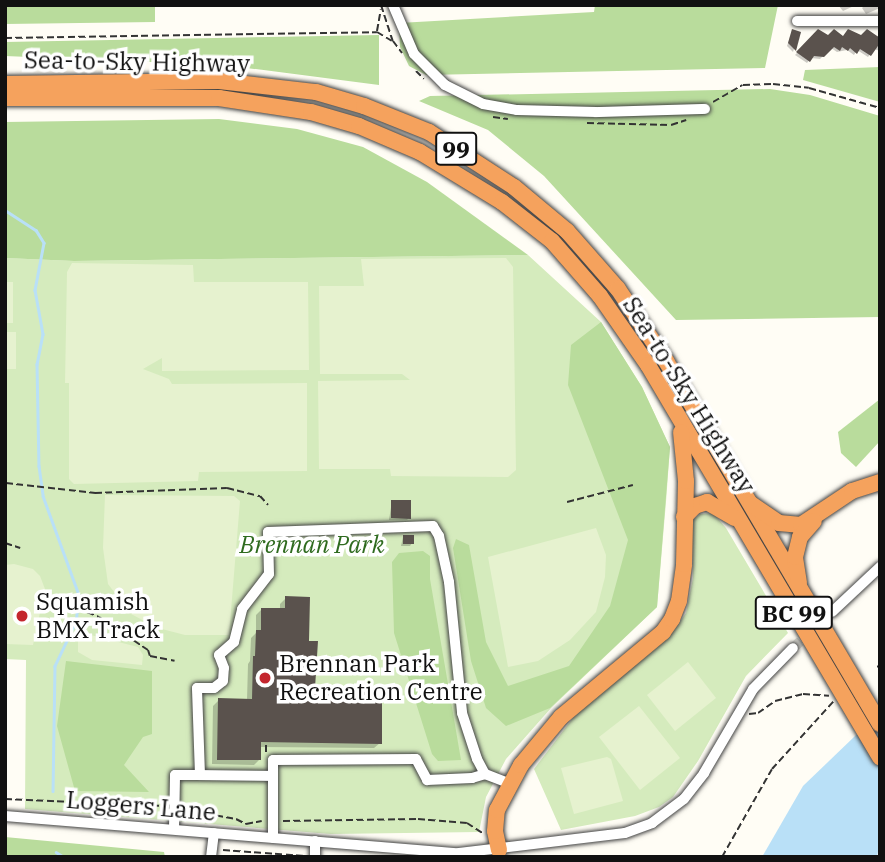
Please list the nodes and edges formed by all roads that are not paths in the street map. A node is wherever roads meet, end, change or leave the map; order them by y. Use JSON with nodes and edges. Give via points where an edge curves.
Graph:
{"nodes":[{"id":1,"x":385,"y":6,"type":"edge"},
{"id":2,"x":797,"y":21,"type":"dead end"},
{"id":3,"x":880,"y":21,"type":"edge"},
{"id":4,"x":5,"y":84,"type":"edge"},
{"id":5,"x":5,"y":98,"type":"edge"},
{"id":6,"x":705,"y":109,"type":"road end"},
{"id":7,"x":677,"y":416,"type":"junction"},
{"id":8,"x":880,"y":482,"type":"edge"},
{"id":9,"x":746,"y":500,"type":"junction"},
{"id":10,"x":821,"y":513,"type":"junction"},
{"id":11,"x":684,"y":517,"type":"junction"},
{"id":12,"x":740,"y":522,"type":"junction"},
{"id":13,"x":880,"y":567,"type":"edge"},
{"id":14,"x":800,"y":592,"type":"junction"},
{"id":15,"x":832,"y":612,"type":"tunnel mouth"},
{"id":16,"x":793,"y":648,"type":"tunnel mouth"},
{"id":17,"x":880,"y":724,"type":"edge"},
{"id":18,"x":880,"y":757,"type":"edge"},
{"id":19,"x":485,"y":774,"type":"junction"},
{"id":20,"x":200,"y":775,"type":"junction"},
{"id":21,"x":273,"y":776,"type":"junction"},
{"id":22,"x":509,"y":783,"type":"junction"},
{"id":23,"x":5,"y":816,"type":"edge"},
{"id":24,"x":174,"y":830,"type":"junction"},
{"id":25,"x":214,"y":833,"type":"junction"},
{"id":26,"x":273,"y":838,"type":"junction"},
{"id":27,"x":316,"y":841,"type":"junction"},
{"id":28,"x":211,"y":853,"type":"edge"},
{"id":29,"x":499,"y":853,"type":"edge"},
{"id":30,"x":315,"y":856,"type":"edge"}],
"edges":[{"from":1,"to":6,"type":"street","via":[[414,54],[445,85],[483,104],[530,111]]},
{"from":2,"to":3,"type":"street"},
{"from":4,"to":9,"type":"highway","name":"Sea-to-Sky Highway","number":"99","via":[[219,82],[316,92],[429,132],[546,213],[618,289]]},
{"from":5,"to":7,"type":"highway","name":"Sea-to-Sky Highway","number":"BC 99","via":[[219,98],[311,112],[420,152],[502,202],[552,241],[600,296]]},
{"from":7,"to":11,"type":"highway","via":[[685,449]]},
{"from":7,"to":12,"type":"highway","name":"Sea-to-Sky Highway","number":"BC 99"},
{"from":8,"to":10,"type":"highway","via":[[852,491]]},
{"from":9,"to":10,"type":"highway","via":[[779,523],[801,525]]},
{"from":9,"to":14,"type":"highway","name":"Sea-to-Sky Highway","number":"99"},
{"from":10,"to":14,"type":"highway","via":[[800,537],[795,557]]},
{"from":11,"to":12,"type":"highway","via":[[707,502]]},
{"from":11,"to":22,"type":"highway","via":[[682,585],[663,632],[561,718]]},
{"from":12,"to":18,"type":"highway","name":"Sea-to-Sky Highway","number":"BC 99","via":[[841,704]]},
{"from":13,"to":15,"type":"street"},
{"from":14,"to":17,"type":"highway","name":"Sea-to-Sky Highway","number":"99"},
{"from":16,"to":29,"type":"street","via":[[753,689],[704,773],[664,816],[639,829],[609,836]]},
{"from":19,"to":20,"type":"street","via":[[462,713],[449,582],[433,526],[268,532],[269,573],[242,609],[234,642],[219,655],[223,681],[214,688],[197,688]]},
{"from":19,"to":21,"type":"street","via":[[427,780],[416,759],[273,760]]},
{"from":19,"to":22,"type":"street"},
{"from":20,"to":21,"type":"street"},
{"from":20,"to":24,"type":"street","via":[[175,775]]},
{"from":21,"to":26,"type":"street"},
{"from":22,"to":29,"type":"highway","via":[[497,810]]},
{"from":23,"to":24,"type":"street","name":"Loggers Lane"},
{"from":24,"to":25,"type":"street","name":"Loggers Lane"},
{"from":25,"to":26,"type":"street","name":"Loggers Lane"},
{"from":25,"to":28,"type":"street"},
{"from":26,"to":27,"type":"street","name":"Loggers Lane"},
{"from":27,"to":29,"type":"street","name":"Loggers Lane"},
{"from":27,"to":30,"type":"street"}]}
